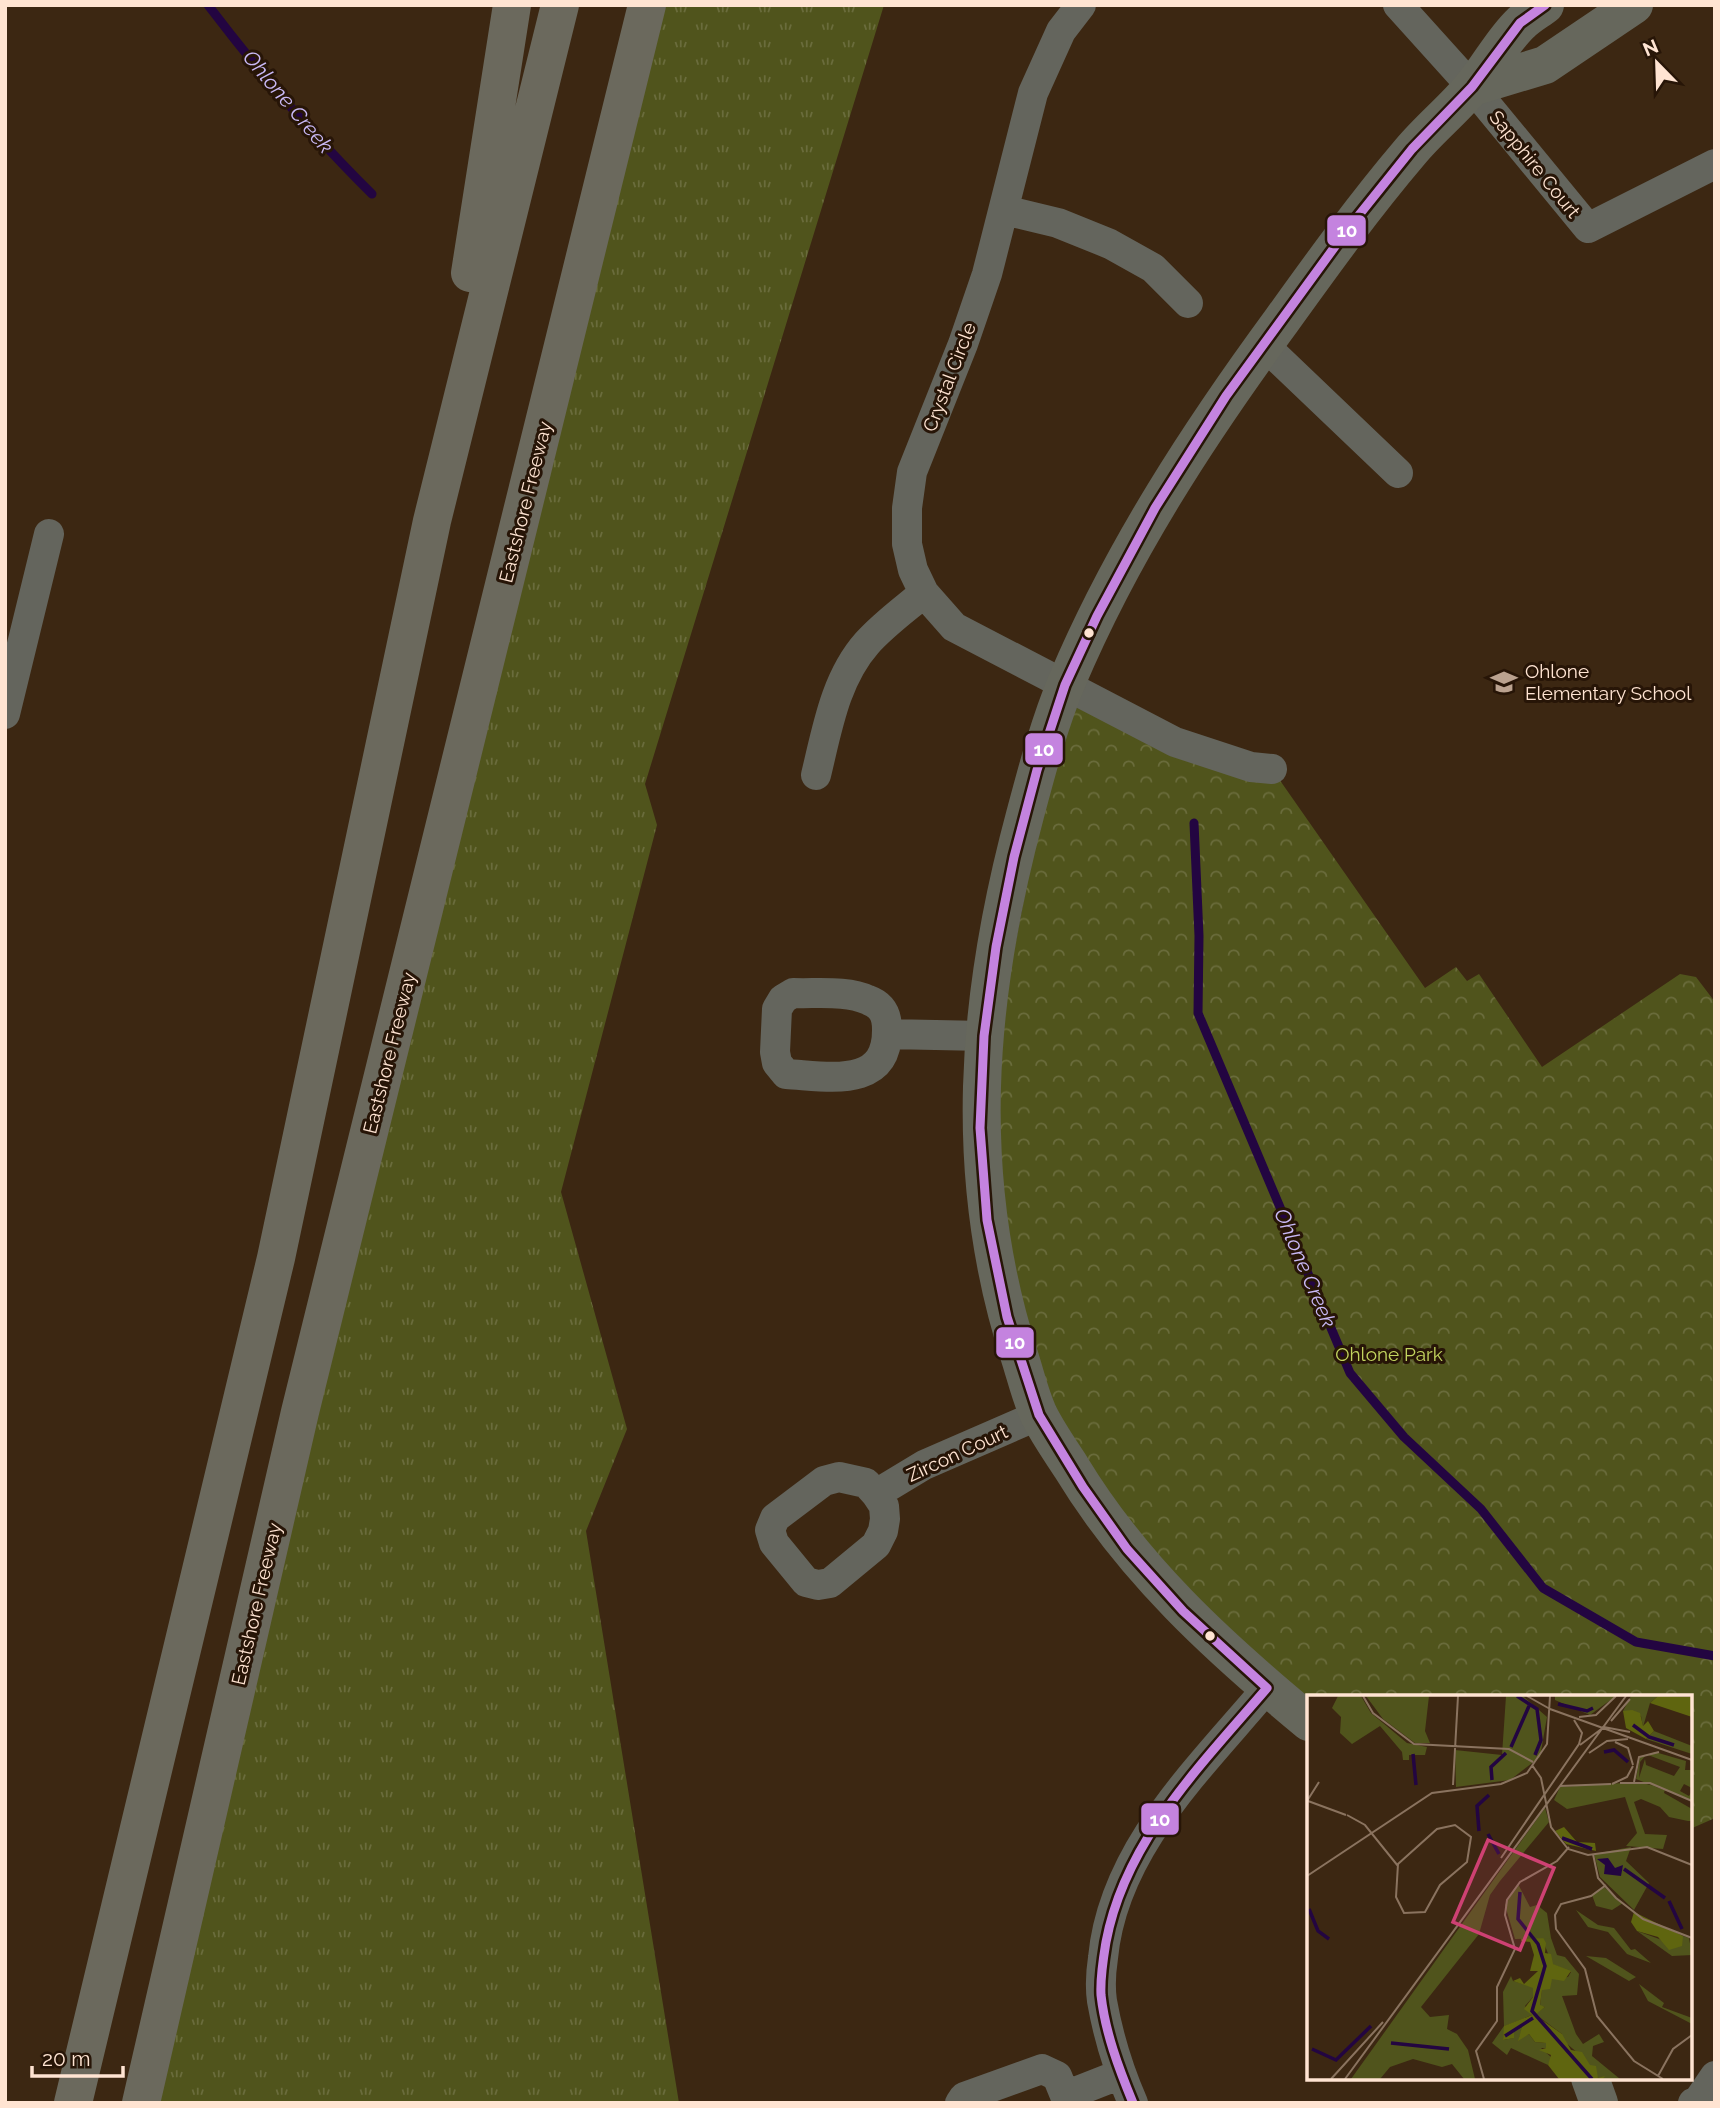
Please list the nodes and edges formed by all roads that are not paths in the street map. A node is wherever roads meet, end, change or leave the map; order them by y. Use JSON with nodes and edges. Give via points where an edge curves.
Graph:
{"nodes":[{"id":1,"x":512,"y":5,"type":"edge"},
{"id":2,"x":560,"y":5,"type":"edge"},
{"id":3,"x":647,"y":5,"type":"edge"},
{"id":4,"x":1081,"y":5,"type":"edge"},
{"id":5,"x":1398,"y":5,"type":"edge"},
{"id":6,"x":1545,"y":5,"type":"edge"},
{"id":7,"x":1634,"y":5,"type":"edge"},
{"id":8,"x":1472,"y":87,"type":"junction"},
{"id":9,"x":1715,"y":164,"type":"edge"},
{"id":10,"x":1004,"y":210,"type":"junction"},
{"id":11,"x":1188,"y":303,"type":"dead end"},
{"id":12,"x":1264,"y":345,"type":"junction"},
{"id":13,"x":1398,"y":473,"type":"dead end"},
{"id":14,"x":432,"y":521,"type":"junction"},
{"id":15,"x":49,"y":534,"type":"dead end"},
{"id":16,"x":924,"y":593,"type":"junction"},
{"id":17,"x":1065,"y":685,"type":"junction"},
{"id":18,"x":5,"y":714,"type":"edge"},
{"id":19,"x":1272,"y":769,"type":"dead end"},
{"id":20,"x":816,"y":775,"type":"dead end"},
{"id":21,"x":887,"y":1034,"type":"dead end"},
{"id":22,"x":984,"y":1036,"type":"junction"},
{"id":23,"x":1039,"y":1415,"type":"junction"},
{"id":24,"x":876,"y":1494,"type":"dead end"},
{"id":25,"x":1267,"y":1688,"type":"junction"},
{"id":26,"x":1307,"y":1720,"type":"edge"},
{"id":27,"x":1121,"y":2074,"type":"junction"},
{"id":28,"x":1715,"y":2076,"type":"edge"},
{"id":29,"x":1591,"y":2080,"type":"edge"},
{"id":30,"x":1067,"y":2099,"type":"edge"},
{"id":31,"x":1697,"y":2102,"type":"edge"},
{"id":32,"x":73,"y":2103,"type":"edge"},
{"id":33,"x":141,"y":2103,"type":"edge"},
{"id":34,"x":960,"y":2103,"type":"edge"},
{"id":35,"x":1133,"y":2103,"type":"edge"},
{"id":36,"x":1599,"y":2103,"type":"edge"}],
"edges":[{"from":1,"to":14,"type":"highway"},
{"from":2,"to":14,"type":"highway"},
{"from":3,"to":33,"type":"highway","name":"Eastshore Freeway","via":[[300,1412]]},
{"from":4,"to":10,"type":"street","name":"Crystal Circle","via":[[1061,32],[1032,93]]},
{"from":5,"to":8,"type":"street"},
{"from":6,"to":8,"type":"street","via":[[1520,23]]},
{"from":7,"to":8,"type":"street","via":[[1545,65]]},
{"from":8,"to":9,"type":"street","name":"Sapphire Court","via":[[1588,228]]},
{"from":8,"to":12,"type":"street","via":[[1404,159]]},
{"from":10,"to":11,"type":"street","via":[[1058,223],[1110,244],[1153,268]]},
{"from":10,"to":16,"type":"street","name":"Crystal Circle","via":[[963,344],[912,472],[907,544]]},
{"from":12,"to":13,"type":"street"},
{"from":12,"to":17,"type":"street","via":[[1155,508]]},
{"from":14,"to":32,"type":"highway","via":[[276,1258]]},
{"from":15,"to":18,"type":"street"},
{"from":16,"to":17,"type":"street","name":"Crystal Circle","via":[[954,627]]},
{"from":16,"to":20,"type":"street","via":[[865,645],[848,671]]},
{"from":17,"to":19,"type":"street","name":"Crystal Circle","via":[[1175,742],[1251,767]]},
{"from":17,"to":22,"type":"street","via":[[1014,857]]},
{"from":21,"to":22,"type":"street"},
{"from":22,"to":23,"type":"street","via":[[980,1128],[988,1220],[1007,1317]]},
{"from":23,"to":24,"type":"street","name":"Zircon Court","via":[[924,1465]]},
{"from":23,"to":25,"type":"street","via":[[1127,1549],[1183,1611]]},
{"from":25,"to":26,"type":"street"},
{"from":25,"to":27,"type":"street","via":[[1177,1795],[1121,1887],[1104,1939],[1101,1999]]},
{"from":27,"to":30,"type":"street"},
{"from":27,"to":35,"type":"street"},
{"from":28,"to":31,"type":"street"},
{"from":29,"to":36,"type":"street"},
{"from":30,"to":34,"type":"street","via":[[1057,2076],[1042,2068],[964,2097]]}]}
